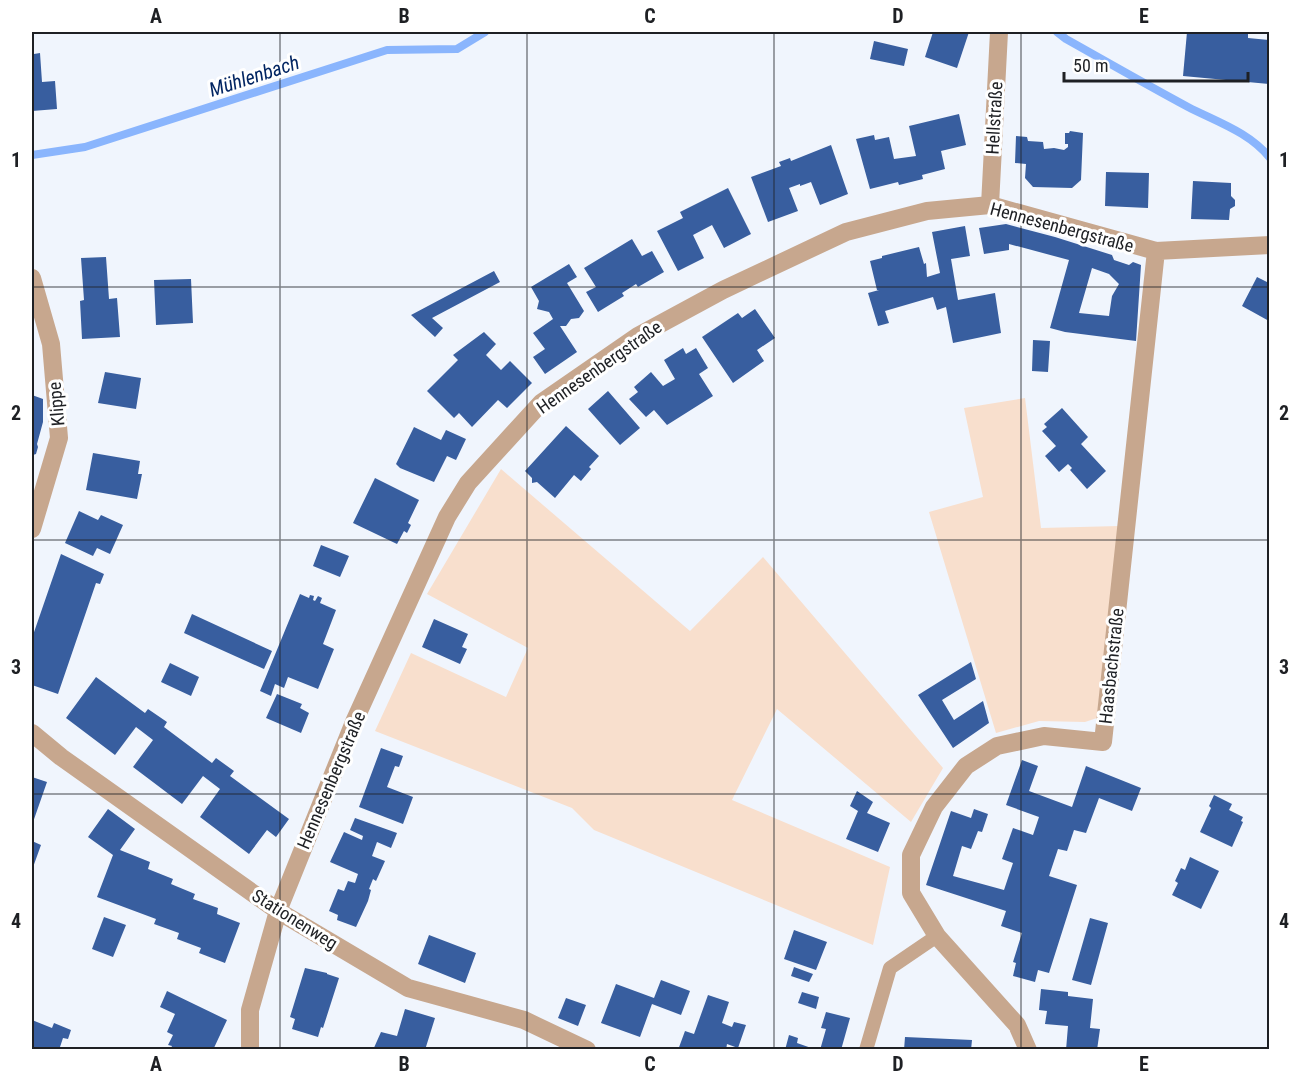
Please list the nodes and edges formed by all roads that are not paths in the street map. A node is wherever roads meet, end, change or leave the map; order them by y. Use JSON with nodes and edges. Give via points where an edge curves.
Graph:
{"nodes":[{"id":1,"x":999,"y":32,"type":"edge"},
{"id":2,"x":990,"y":205,"type":"junction"},
{"id":3,"x":1269,"y":246,"type":"edge"},
{"id":4,"x":1156,"y":251,"type":"junction"},
{"id":5,"x":32,"y":278,"type":"edge"},
{"id":6,"x":32,"y":529,"type":"edge"},
{"id":7,"x":32,"y":733,"type":"edge"},
{"id":8,"x":278,"y":910,"type":"junction"},
{"id":9,"x":937,"y":936,"type":"junction"},
{"id":10,"x":250,"y":1050,"type":"edge"},
{"id":11,"x":587,"y":1050,"type":"edge"},
{"id":12,"x":866,"y":1050,"type":"edge"},
{"id":13,"x":1028,"y":1050,"type":"edge"}],
"edges":[{"from":1,"to":2,"type":"street","name":"Hellstraße"},
{"from":2,"to":4,"type":"street","name":"Hennesenbergstraße"},
{"from":2,"to":8,"type":"street","name":"Hennesenbergstraße","via":[[927,211],[846,232],[723,290],[638,336],[541,403],[468,483],[447,517],[346,741]]},
{"from":3,"to":4,"type":"street","name":"Hennesenbergstraße"},
{"from":4,"to":9,"type":"street","name":"Haasbachstraße","via":[[1103,742],[1044,736],[997,746],[966,766],[934,807],[911,855],[911,893]]},
{"from":5,"to":6,"type":"street","name":"Klippe","via":[[51,344],[59,438]]},
{"from":7,"to":8,"type":"street","name":"Stationenweg","via":[[61,758]]},
{"from":8,"to":10,"type":"street","name":"Hennesenbergstraße","via":[[250,1010]]},
{"from":8,"to":11,"type":"street","name":"Stationenweg","via":[[408,988],[524,1020]]},
{"from":9,"to":12,"type":"lane","via":[[890,968]]},
{"from":9,"to":13,"type":"street","name":"Haasbachstraße","via":[[1017,1025]]}]}
